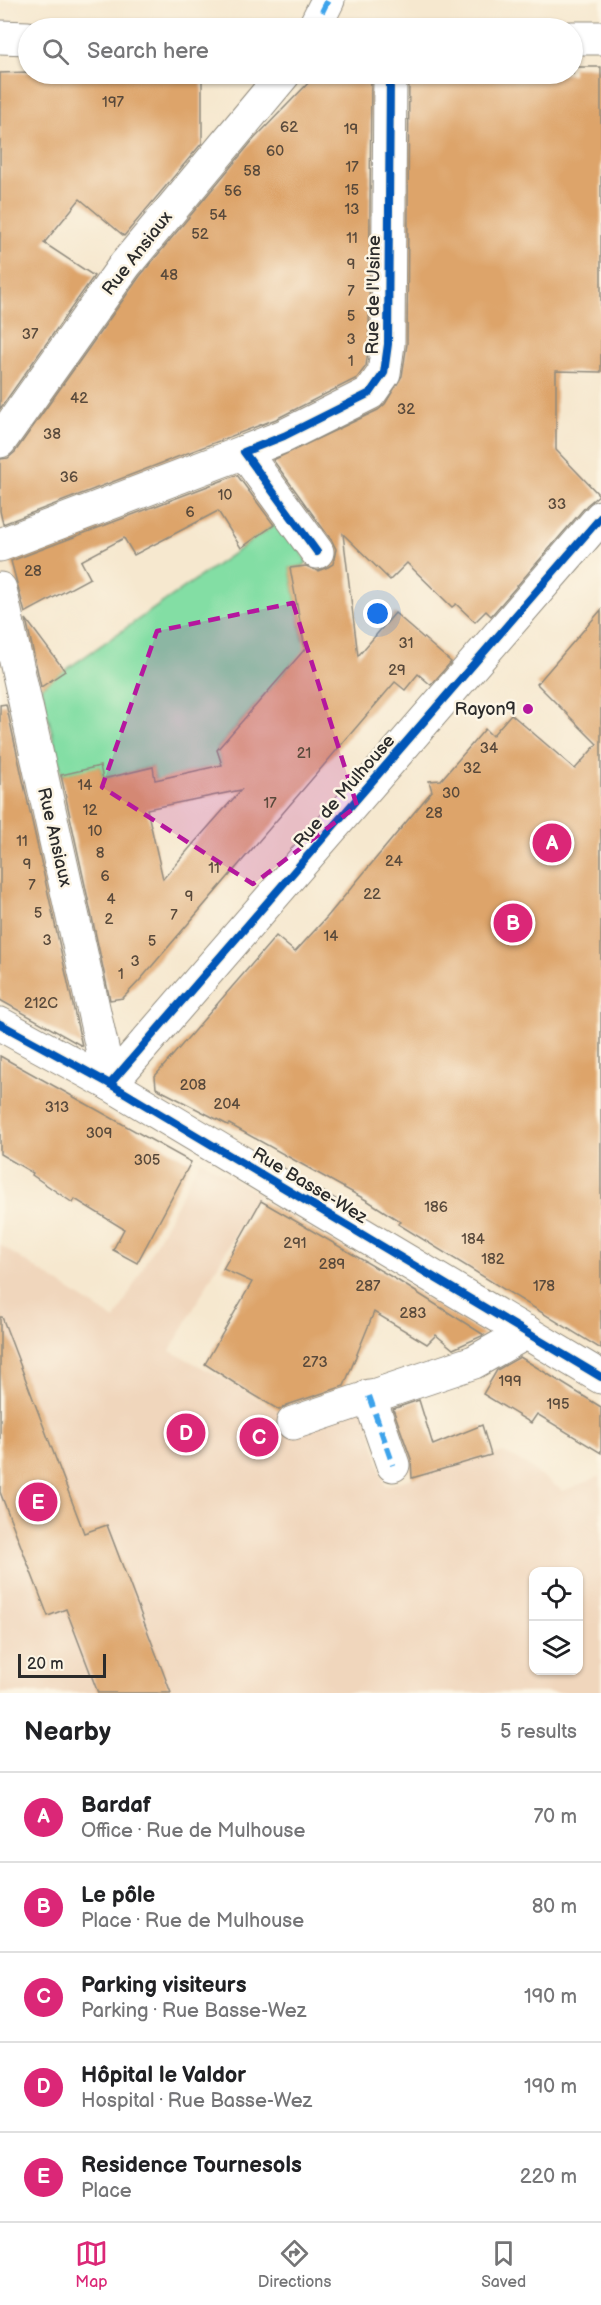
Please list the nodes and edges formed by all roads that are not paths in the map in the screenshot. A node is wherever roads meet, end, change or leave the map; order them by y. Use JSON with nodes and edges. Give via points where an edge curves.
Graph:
{"nodes":[{"id":1,"x":328,"y":0,"type":"edge"},
{"id":2,"x":319,"y":18,"type":"edge"},
{"id":3,"x":0,"y":37,"type":"edge"},
{"id":4,"x":18,"y":38,"type":"edge"},
{"id":5,"x":583,"y":38,"type":"edge"},
{"id":6,"x":601,"y":38,"type":"edge"},
{"id":7,"x":276,"y":84,"type":"edge"},
{"id":8,"x":390,"y":84,"type":"edge"},
{"id":9,"x":0,"y":441,"type":"edge"},
{"id":10,"x":244,"y":452,"type":"junction"},
{"id":11,"x":601,"y":517,"type":"edge"},
{"id":12,"x":0,"y":545,"type":"edge"},
{"id":13,"x":317,"y":552,"type":"dead end"},
{"id":14,"x":0,"y":589,"type":"edge"},
{"id":15,"x":0,"y":1024,"type":"edge"},
{"id":16,"x":110,"y":1084,"type":"junction"},
{"id":17,"x":527,"y":1332,"type":"junction"},
{"id":18,"x":601,"y":1377,"type":"edge"},
{"id":19,"x":369,"y":1396,"type":"junction"},
{"id":20,"x":293,"y":1423,"type":"dead end"},
{"id":21,"x":393,"y":1465,"type":"dead end"}],
"edges":[{"from":1,"to":2,"type":"street"},
{"from":3,"to":4,"type":"street"},
{"from":5,"to":6,"type":"street"},
{"from":7,"to":9,"type":"street","name":"Rue Ansiaux","via":[[125,265]]},
{"from":8,"to":10,"type":"street","name":"Rue de l'Usine","via":[[388,344],[384,373],[370,393]]},
{"from":10,"to":12,"type":"street","name":"Rue de l'Usine"},
{"from":10,"to":13,"type":"street"},
{"from":11,"to":16,"type":"street","name":"Rue de Mulhouse"},
{"from":14,"to":16,"type":"street","name":"Rue Ansiaux"},
{"from":15,"to":16,"type":"street","name":"Rue Basse-Wez"},
{"from":16,"to":17,"type":"street","name":"Rue Basse-Wez"},
{"from":17,"to":18,"type":"street","name":"Rue Basse-Wez"},
{"from":17,"to":19,"type":"street","via":[[474,1362]]},
{"from":19,"to":20,"type":"street"},
{"from":19,"to":21,"type":"street"}]}
